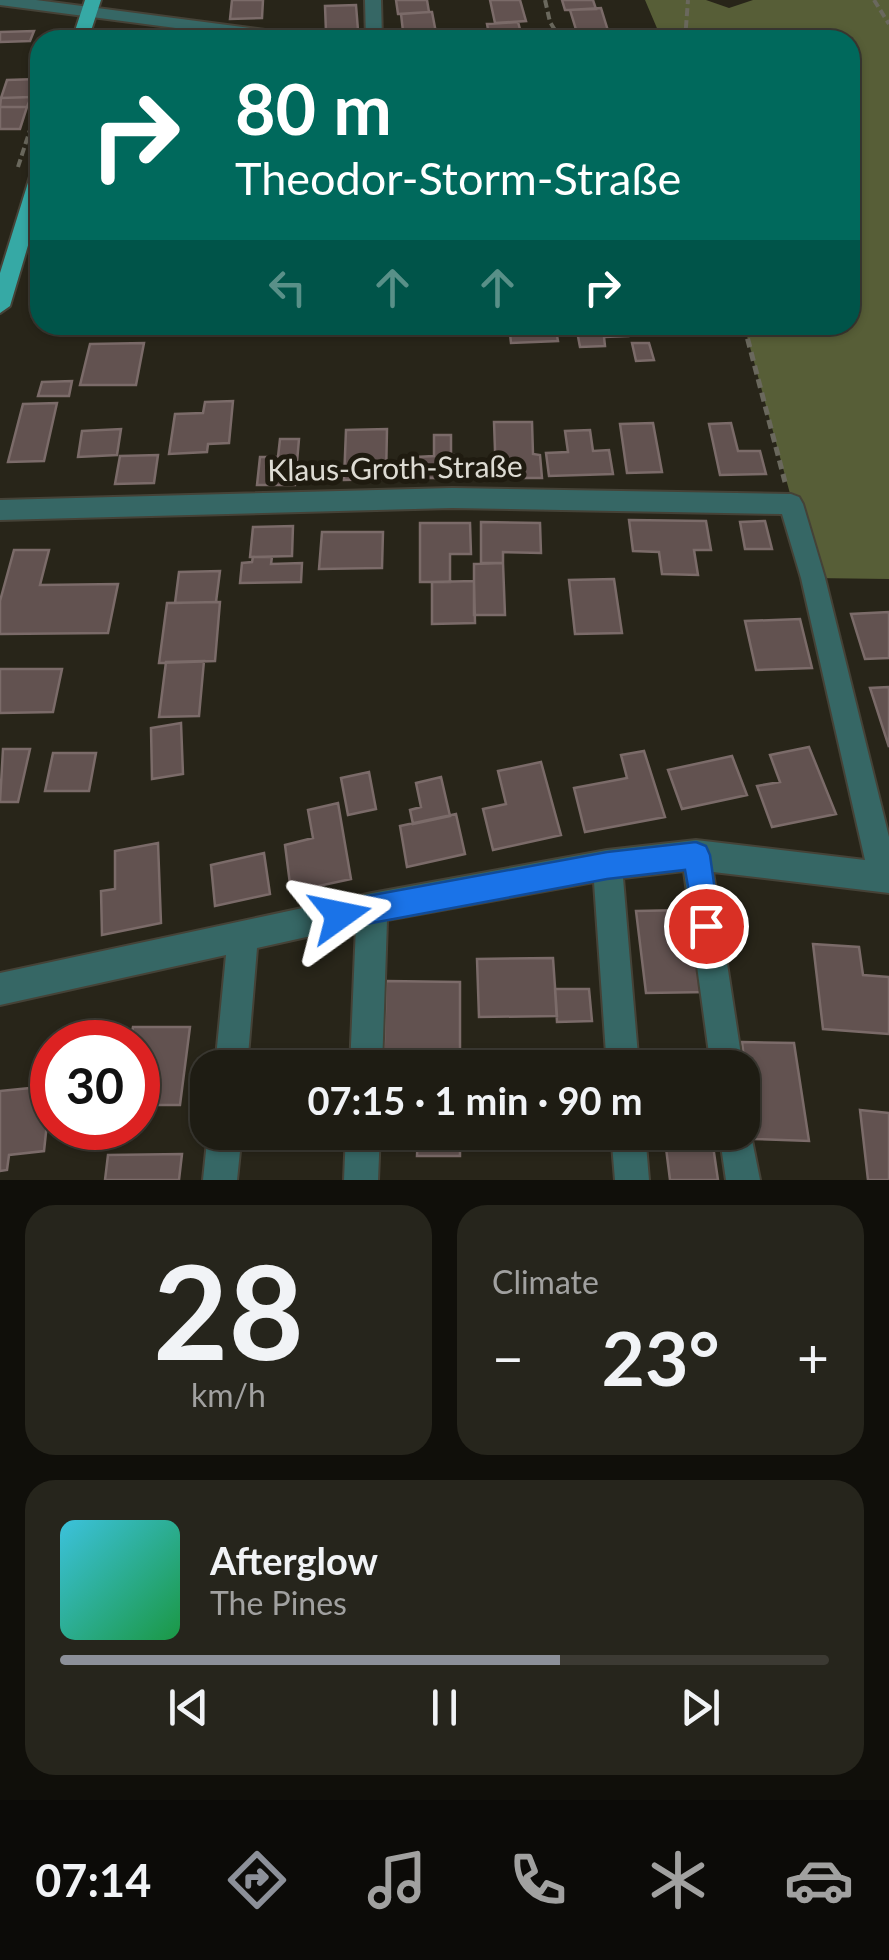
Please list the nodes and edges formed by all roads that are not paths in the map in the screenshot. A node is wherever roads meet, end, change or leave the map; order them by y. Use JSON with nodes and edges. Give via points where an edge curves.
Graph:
{"nodes":[{"id":1,"x":0,"y":0,"type":"edge"},
{"id":2,"x":372,"y":0,"type":"edge"},
{"id":3,"x":91,"y":6,"type":"edge"},
{"id":4,"x":83,"y":30,"type":"edge"},
{"id":5,"x":241,"y":30,"type":"edge"},
{"id":6,"x":374,"y":30,"type":"edge"},
{"id":7,"x":30,"y":203,"type":"edge"},
{"id":8,"x":5,"y":276,"type":"edge"},
{"id":9,"x":0,"y":306,"type":"edge"},
{"id":10,"x":0,"y":510,"type":"edge"},
{"id":11,"x":696,"y":855,"type":"junction"},
{"id":12,"x":607,"y":865,"type":"junction"},
{"id":13,"x":886,"y":878,"type":"edge"},
{"id":14,"x":372,"y":908,"type":"junction"},
{"id":15,"x":243,"y":936,"type":"junction"},
{"id":16,"x":0,"y":989,"type":"edge"},
{"id":17,"x":232,"y":1050,"type":"edge"},
{"id":18,"x":367,"y":1050,"type":"edge"},
{"id":19,"x":622,"y":1050,"type":"edge"},
{"id":20,"x":724,"y":1050,"type":"edge"},
{"id":21,"x":222,"y":1150,"type":"edge"},
{"id":22,"x":362,"y":1150,"type":"edge"},
{"id":23,"x":630,"y":1150,"type":"edge"},
{"id":24,"x":739,"y":1150,"type":"edge"},
{"id":25,"x":220,"y":1180,"type":"edge"},
{"id":26,"x":361,"y":1180,"type":"edge"},
{"id":27,"x":632,"y":1180,"type":"edge"},
{"id":28,"x":743,"y":1180,"type":"edge"}],
"edges":[{"from":1,"to":3,"type":"street"},
{"from":2,"to":6,"type":"street"},
{"from":3,"to":4,"type":"main road"},
{"from":3,"to":5,"type":"street"},
{"from":7,"to":8,"type":"main road"},
{"from":8,"to":9,"type":"main road"},
{"from":10,"to":13,"type":"street","name":"Klaus-Groth-Straße","via":[[452,498],[790,504]]},
{"from":11,"to":12,"type":"street"},
{"from":11,"to":13,"type":"street"},
{"from":11,"to":20,"type":"street"},
{"from":12,"to":14,"type":"street"},
{"from":12,"to":19,"type":"street"},
{"from":14,"to":15,"type":"street"},
{"from":14,"to":18,"type":"street"},
{"from":15,"to":16,"type":"street"},
{"from":15,"to":17,"type":"street"},
{"from":21,"to":25,"type":"street"},
{"from":22,"to":26,"type":"street"},
{"from":23,"to":27,"type":"street"},
{"from":24,"to":28,"type":"street"}]}
